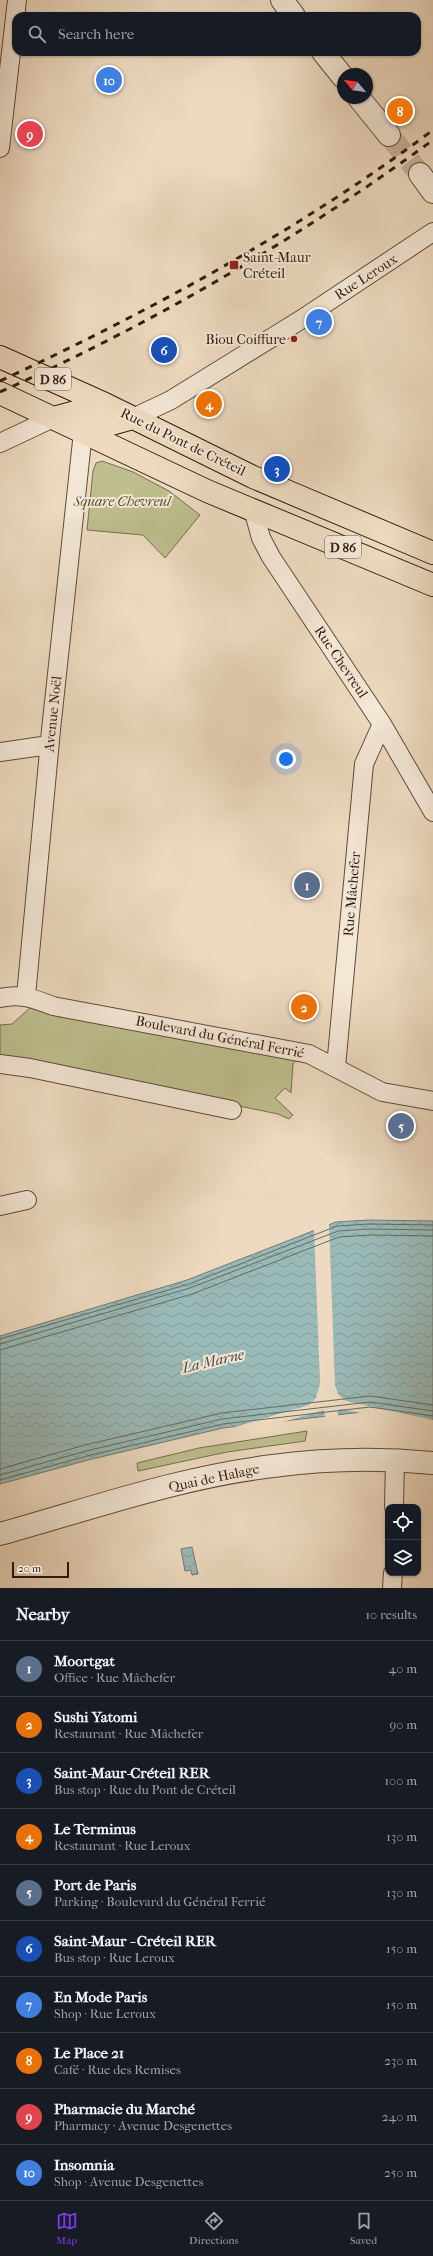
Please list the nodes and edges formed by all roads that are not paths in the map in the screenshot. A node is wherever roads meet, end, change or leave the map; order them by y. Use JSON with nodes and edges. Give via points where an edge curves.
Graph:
{"nodes":[{"id":1,"x":17,"y":0,"type":"edge"},
{"id":2,"x":282,"y":0,"type":"edge"},
{"id":3,"x":16,"y":12,"type":"edge"},
{"id":4,"x":291,"y":12,"type":"edge"},
{"id":5,"x":12,"y":44,"type":"edge"},
{"id":6,"x":326,"y":56,"type":"edge"},
{"id":7,"x":337,"y":70,"type":"edge"},
{"id":8,"x":364,"y":104,"type":"edge"},
{"id":9,"x":389,"y":135,"type":"tunnel mouth"},
{"id":10,"x":0,"y":148,"type":"edge"},
{"id":11,"x":420,"y":174,"type":"tunnel mouth"},
{"id":12,"x":433,"y":192,"type":"edge"},
{"id":13,"x":433,"y":232,"type":"edge"},
{"id":14,"x":0,"y":357,"type":"edge"},
{"id":15,"x":0,"y":393,"type":"edge"},
{"id":16,"x":105,"y":404,"type":"junction"},
{"id":17,"x":53,"y":418,"type":"junction"},
{"id":18,"x":133,"y":418,"type":"junction"},
{"id":19,"x":82,"y":432,"type":"junction"},
{"id":20,"x":167,"y":434,"type":"junction"},
{"id":21,"x":0,"y":443,"type":"edge"},
{"id":22,"x":154,"y":466,"type":"junction"},
{"id":23,"x":252,"y":509,"type":"junction"},
{"id":24,"x":433,"y":553,"type":"edge"},
{"id":25,"x":433,"y":585,"type":"edge"},
{"id":26,"x":382,"y":724,"type":"junction"},
{"id":27,"x":49,"y":745,"type":"junction"},
{"id":28,"x":0,"y":752,"type":"edge"},
{"id":29,"x":433,"y":812,"type":"edge"},
{"id":30,"x":26,"y":996,"type":"junction"},
{"id":31,"x":0,"y":998,"type":"edge"},
{"id":32,"x":0,"y":1064,"type":"edge"},
{"id":33,"x":336,"y":1067,"type":"junction"},
{"id":34,"x":433,"y":1101,"type":"edge"},
{"id":35,"x":232,"y":1110,"type":"dead end"},
{"id":36,"x":28,"y":1200,"type":"dead end"},
{"id":37,"x":0,"y":1206,"type":"edge"},
{"id":38,"x":395,"y":1460,"type":"junction"},
{"id":39,"x":433,"y":1463,"type":"edge"},
{"id":40,"x":394,"y":1504,"type":"edge"},
{"id":41,"x":0,"y":1534,"type":"edge"},
{"id":42,"x":393,"y":1576,"type":"edge"},
{"id":43,"x":392,"y":1588,"type":"edge"}],
"edges":[{"from":1,"to":3,"type":"street"},
{"from":2,"to":4,"type":"street"},
{"from":5,"to":10,"type":"street"},
{"from":6,"to":7,"type":"street"},
{"from":8,"to":9,"type":"street"},
{"from":11,"to":12,"type":"street"},
{"from":13,"to":18,"type":"street","name":"Rue Leroux","via":[[308,315],[177,396]]},
{"from":14,"to":16,"type":"main road","name":"Rue du Pont de Créteil","number":"D 86"},
{"from":15,"to":17,"type":"main road","number":"D 86"},
{"from":16,"to":17,"type":"main road"},
{"from":16,"to":18,"type":"main road","name":"Rue du Pont de Créteil","number":"D 86"},
{"from":17,"to":19,"type":"main road","number":"D 86"},
{"from":17,"to":21,"type":"street"},
{"from":18,"to":19,"type":"main road"},
{"from":18,"to":20,"type":"main road","name":"Rue du Pont de Créteil","number":"D 86"},
{"from":19,"to":22,"type":"main road","number":"D 86"},
{"from":19,"to":27,"type":"street","name":"Avenue Noël"},
{"from":20,"to":22,"type":"main road","via":[[157,440],[153,449]]},
{"from":20,"to":24,"type":"main road","name":"Rue du Pont de Créteil","number":"D 86","via":[[253,477]]},
{"from":22,"to":23,"type":"main road","number":"D 86"},
{"from":23,"to":25,"type":"main road","number":"D 86"},
{"from":23,"to":26,"type":"street","name":"Rue Chevreul","via":[[271,557]]},
{"from":26,"to":29,"type":"street","name":"Rue Chevreul"},
{"from":26,"to":33,"type":"street","name":"Rue Mâchefer","via":[[364,764]]},
{"from":27,"to":28,"type":"street"},
{"from":27,"to":30,"type":"street","name":"Avenue Noël"},
{"from":30,"to":31,"type":"street","name":"Boulevard du Général Ferrié","via":[[11,995]]},
{"from":30,"to":33,"type":"street","name":"Boulevard du Général Ferrié","via":[[53,1006],[309,1054]]},
{"from":32,"to":35,"type":"street"},
{"from":33,"to":34,"type":"street","name":"Boulevard du Général Ferrié","via":[[382,1092]]},
{"from":36,"to":37,"type":"street"},
{"from":38,"to":39,"type":"street","name":"Quai de Halage"},
{"from":38,"to":40,"type":"street"},
{"from":38,"to":41,"type":"street","name":"Quai de Halage","via":[[352,1460],[273,1466],[201,1478]]},
{"from":42,"to":43,"type":"street"}]}
